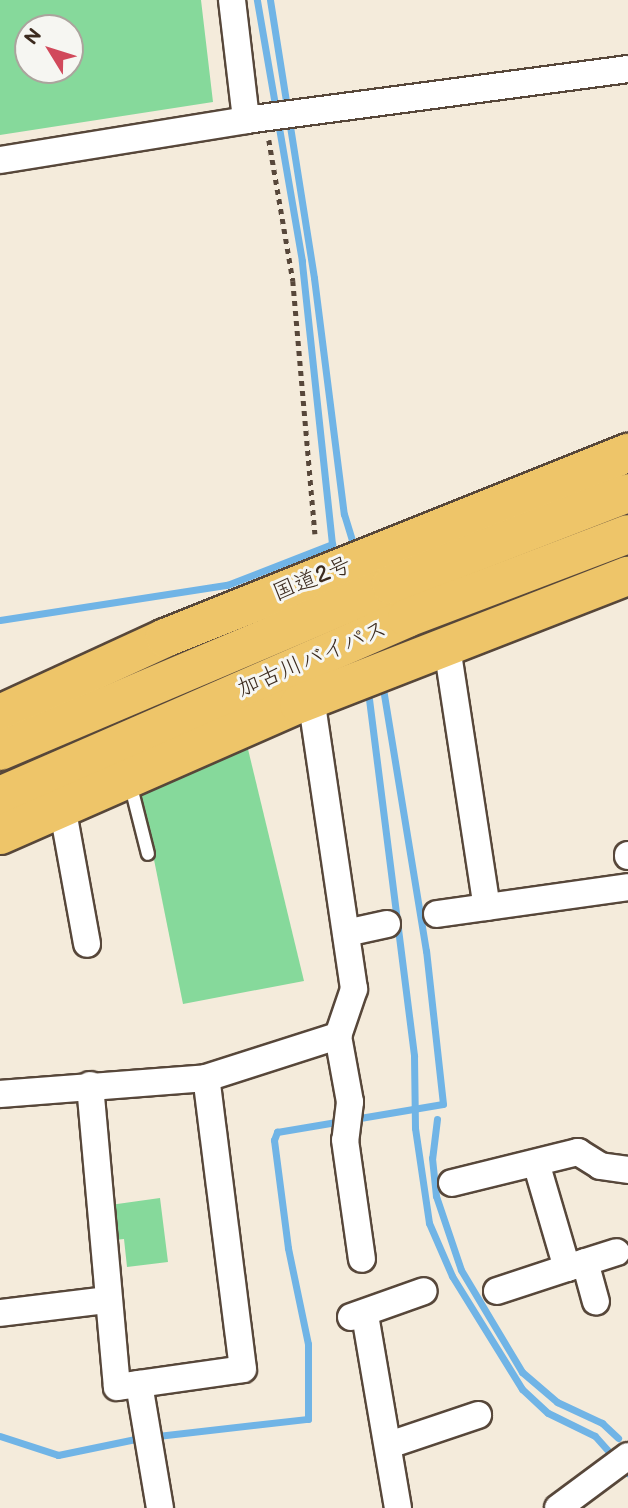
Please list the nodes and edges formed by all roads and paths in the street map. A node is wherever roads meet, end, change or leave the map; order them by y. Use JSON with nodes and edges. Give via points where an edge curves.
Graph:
{"nodes":[{"id":1,"x":232,"y":0,"type":"edge"},
{"id":2,"x":628,"y":69,"type":"edge"},
{"id":3,"x":260,"y":119,"type":"junction"},
{"id":4,"x":0,"y":160,"type":"edge"},
{"id":5,"x":628,"y":453,"type":"edge"},
{"id":6,"x":628,"y":494,"type":"edge"},
{"id":7,"x":315,"y":534,"type":"dead end"},
{"id":8,"x":628,"y":534,"type":"edge"},
{"id":9,"x":628,"y":576,"type":"edge"},
{"id":10,"x":447,"y":647,"type":"junction"},
{"id":11,"x":311,"y":699,"type":"junction"},
{"id":12,"x":0,"y":714,"type":"edge"},
{"id":13,"x":0,"y":751,"type":"edge"},
{"id":14,"x":128,"y":777,"type":"junction"},
{"id":15,"x":0,"y":796,"type":"edge"},
{"id":16,"x":62,"y":806,"type":"junction"},
{"id":17,"x":0,"y":835,"type":"edge"},
{"id":18,"x":148,"y":854,"type":"dead end"},
{"id":19,"x":628,"y":887,"type":"edge"},
{"id":20,"x":487,"y":906,"type":"junction"},
{"id":21,"x":437,"y":914,"type":"dead end"},
{"id":22,"x":387,"y":924,"type":"dead end"},
{"id":23,"x":346,"y":933,"type":"junction"},
{"id":24,"x":87,"y":944,"type":"dead end"},
{"id":25,"x":338,"y":1036,"type":"junction"},
{"id":26,"x":206,"y":1078,"type":"junction"},
{"id":27,"x":90,"y":1085,"type":"junction"},
{"id":28,"x":0,"y":1094,"type":"edge"},
{"id":29,"x":536,"y":1163,"type":"junction"},
{"id":30,"x":628,"y":1170,"type":"edge"},
{"id":31,"x":452,"y":1183,"type":"dead end"},
{"id":32,"x":617,"y":1252,"type":"dead end"},
{"id":33,"x":362,"y":1259,"type":"dead end"},
{"id":34,"x":576,"y":1265,"type":"junction"},
{"id":35,"x":424,"y":1290,"type":"dead end"},
{"id":36,"x":497,"y":1291,"type":"dead end"},
{"id":37,"x":107,"y":1300,"type":"junction"},
{"id":38,"x":596,"y":1302,"type":"dead end"},
{"id":39,"x":0,"y":1313,"type":"edge"},
{"id":40,"x":139,"y":1384,"type":"junction"},
{"id":41,"x":478,"y":1415,"type":"dead end"},
{"id":42,"x":389,"y":1445,"type":"junction"},
{"id":43,"x":628,"y":1456,"type":"edge"},
{"id":44,"x":160,"y":1508,"type":"edge"},
{"id":45,"x":398,"y":1508,"type":"edge"},
{"id":46,"x":558,"y":1508,"type":"edge"}],
"edges":[{"from":1,"to":3,"type":"street"},
{"from":2,"to":3,"type":"street"},
{"from":3,"to":4,"type":"street"},
{"from":3,"to":7,"type":"path","via":[[293,281]]},
{"from":5,"to":12,"type":"highway","name":"国道2号","via":[[165,638]]},
{"from":6,"to":13,"type":"highway","name":"加古川バイパス","via":[[391,585]]},
{"from":8,"to":15,"type":"highway","name":"加古川バイパス","via":[[407,618]]},
{"from":9,"to":10,"type":"highway"},
{"from":10,"to":11,"type":"highway"},
{"from":10,"to":20,"type":"street"},
{"from":11,"to":14,"type":"highway"},
{"from":11,"to":23,"type":"street"},
{"from":14,"to":16,"type":"highway"},
{"from":14,"to":18,"type":"lane"},
{"from":16,"to":17,"type":"highway"},
{"from":16,"to":24,"type":"street"},
{"from":19,"to":20,"type":"street"},
{"from":20,"to":21,"type":"street"},
{"from":22,"to":23,"type":"street"},
{"from":23,"to":25,"type":"street","via":[[354,989]]},
{"from":25,"to":26,"type":"street"},
{"from":25,"to":33,"type":"street","via":[[350,1102],[345,1225]]},
{"from":26,"to":27,"type":"street"},
{"from":26,"to":40,"type":"street","via":[[243,1369]]},
{"from":27,"to":28,"type":"street"},
{"from":27,"to":37,"type":"street"},
{"from":29,"to":30,"type":"street","via":[[578,1152],[600,1166]]},
{"from":29,"to":31,"type":"street"},
{"from":29,"to":34,"type":"street"},
{"from":32,"to":34,"type":"street"},
{"from":34,"to":36,"type":"street"},
{"from":34,"to":38,"type":"street"},
{"from":35,"to":42,"type":"street","via":[[358,1316]]},
{"from":37,"to":39,"type":"street"},
{"from":37,"to":40,"type":"street","via":[[117,1387]]},
{"from":40,"to":44,"type":"street"},
{"from":41,"to":42,"type":"street"},
{"from":42,"to":45,"type":"street"},
{"from":43,"to":46,"type":"street"}]}
